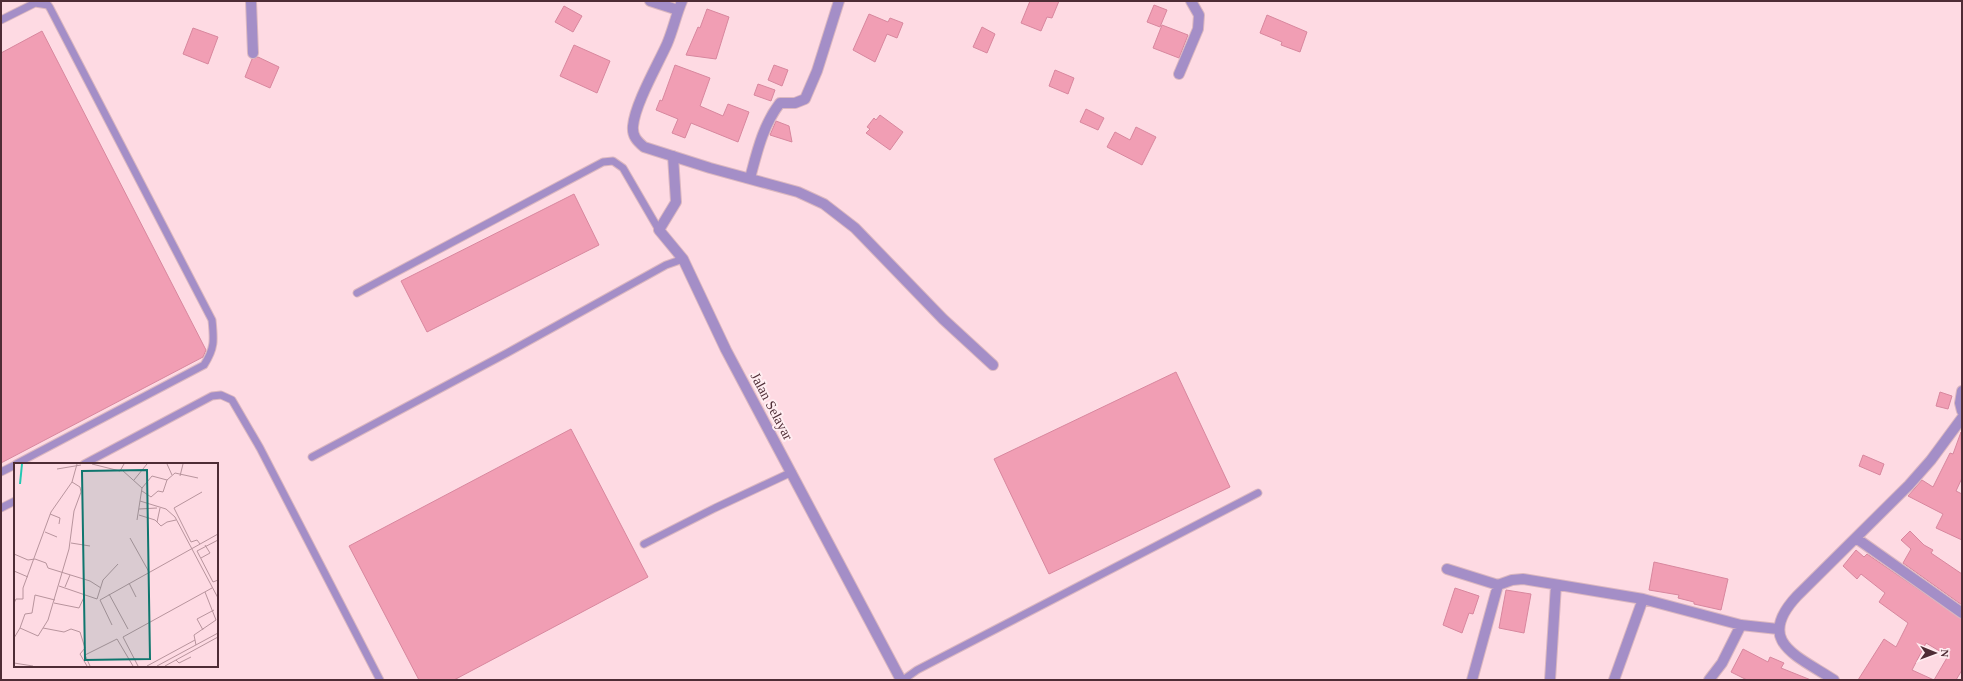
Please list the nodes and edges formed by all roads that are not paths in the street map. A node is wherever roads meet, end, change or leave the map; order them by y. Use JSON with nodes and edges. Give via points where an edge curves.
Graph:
{"nodes":[{"id":1,"x":251,"y":1,"type":"edge"},
{"id":2,"x":650,"y":1,"type":"edge"},
{"id":3,"x":839,"y":1,"type":"edge"},
{"id":4,"x":1191,"y":1,"type":"edge"},
{"id":5,"x":680,"y":5,"type":"edge"},
{"id":6,"x":1,"y":20,"type":"edge"},
{"id":7,"x":253,"y":53,"type":"dead end"},
{"id":8,"x":1179,"y":74,"type":"dead end"},
{"id":9,"x":673,"y":156,"type":"junction"},
{"id":10,"x":750,"y":178,"type":"junction"},
{"id":11,"x":659,"y":230,"type":"junction"},
{"id":12,"x":682,"y":259,"type":"junction"},
{"id":13,"x":357,"y":293,"type":"dead end"},
{"id":14,"x":993,"y":365,"type":"dead end"},
{"id":15,"x":1962,"y":391,"type":"edge"},
{"id":16,"x":1962,"y":411,"type":"edge"},
{"id":17,"x":1962,"y":418,"type":"edge"},
{"id":18,"x":312,"y":456,"type":"dead end"},
{"id":19,"x":18,"y":463,"type":"edge"},
{"id":20,"x":86,"y":463,"type":"edge"},
{"id":21,"x":14,"y":465,"type":"edge"},
{"id":22,"x":1,"y":472,"type":"edge"},
{"id":23,"x":792,"y":472,"type":"junction"},
{"id":24,"x":1258,"y":493,"type":"dead end"},
{"id":25,"x":14,"y":502,"type":"edge"},
{"id":26,"x":1,"y":508,"type":"edge"},
{"id":27,"x":1856,"y":538,"type":"junction"},
{"id":28,"x":644,"y":544,"type":"dead end"},
{"id":29,"x":1448,"y":569,"type":"dead end"},
{"id":30,"x":1498,"y":585,"type":"junction"},
{"id":31,"x":1556,"y":585,"type":"junction"},
{"id":32,"x":1643,"y":599,"type":"junction"},
{"id":33,"x":1962,"y":613,"type":"edge"},
{"id":34,"x":1741,"y":625,"type":"junction"},
{"id":35,"x":1778,"y":629,"type":"junction"},
{"id":36,"x":380,"y":680,"type":"edge"},
{"id":37,"x":902,"y":680,"type":"edge"},
{"id":38,"x":1472,"y":680,"type":"edge"},
{"id":39,"x":1550,"y":680,"type":"edge"},
{"id":40,"x":1614,"y":680,"type":"edge"},
{"id":41,"x":1709,"y":680,"type":"edge"},
{"id":42,"x":1834,"y":680,"type":"edge"}],
"edges":[{"from":1,"to":7,"type":"street"},
{"from":2,"to":5,"type":"street"},
{"from":3,"to":10,"type":"street","via":[[805,99],[796,103],[780,103],[772,113],[765,127]]},
{"from":4,"to":8,"type":"street","via":[[1199,15],[1198,29]]},
{"from":5,"to":9,"type":"street","via":[[667,42],[641,99],[633,126],[634,135],[644,146]]},
{"from":6,"to":19,"type":"lane","via":[[35,3],[48,5],[50,8],[212,320],[214,341],[211,354],[204,365]]},
{"from":9,"to":10,"type":"street"},
{"from":9,"to":11,"type":"street","via":[[676,202]]},
{"from":10,"to":14,"type":"street","via":[[798,192],[834,210]]},
{"from":11,"to":12,"type":"street","name":"Jalan Selayar"},
{"from":11,"to":13,"type":"lane","name":"Jalan Selayar","via":[[623,168],[613,161],[603,162]]},
{"from":12,"to":18,"type":"lane","via":[[666,265]]},
{"from":12,"to":23,"type":"street","name":"Jalan Selayar","via":[[726,350]]},
{"from":15,"to":16,"type":"street"},
{"from":17,"to":27,"type":"street","via":[[1909,485]]},
{"from":20,"to":36,"type":"lane","via":[[212,396],[222,395],[232,400],[260,448]]},
{"from":21,"to":22,"type":"lane"},
{"from":23,"to":28,"type":"lane"},
{"from":23,"to":37,"type":"street","name":"Jalan Selayar"},
{"from":24,"to":37,"type":"lane"},
{"from":25,"to":26,"type":"lane"},
{"from":27,"to":33,"type":"street"},
{"from":27,"to":35,"type":"street","via":[[1786,608]]},
{"from":29,"to":30,"type":"street"},
{"from":30,"to":31,"type":"street","via":[[1523,579]]},
{"from":30,"to":38,"type":"street"},
{"from":31,"to":32,"type":"street"},
{"from":31,"to":39,"type":"street"},
{"from":32,"to":34,"type":"street"},
{"from":32,"to":40,"type":"street"},
{"from":34,"to":35,"type":"street"},
{"from":34,"to":41,"type":"street","via":[[1722,663]]},
{"from":35,"to":42,"type":"street","via":[[1781,640],[1788,650]]}]}
